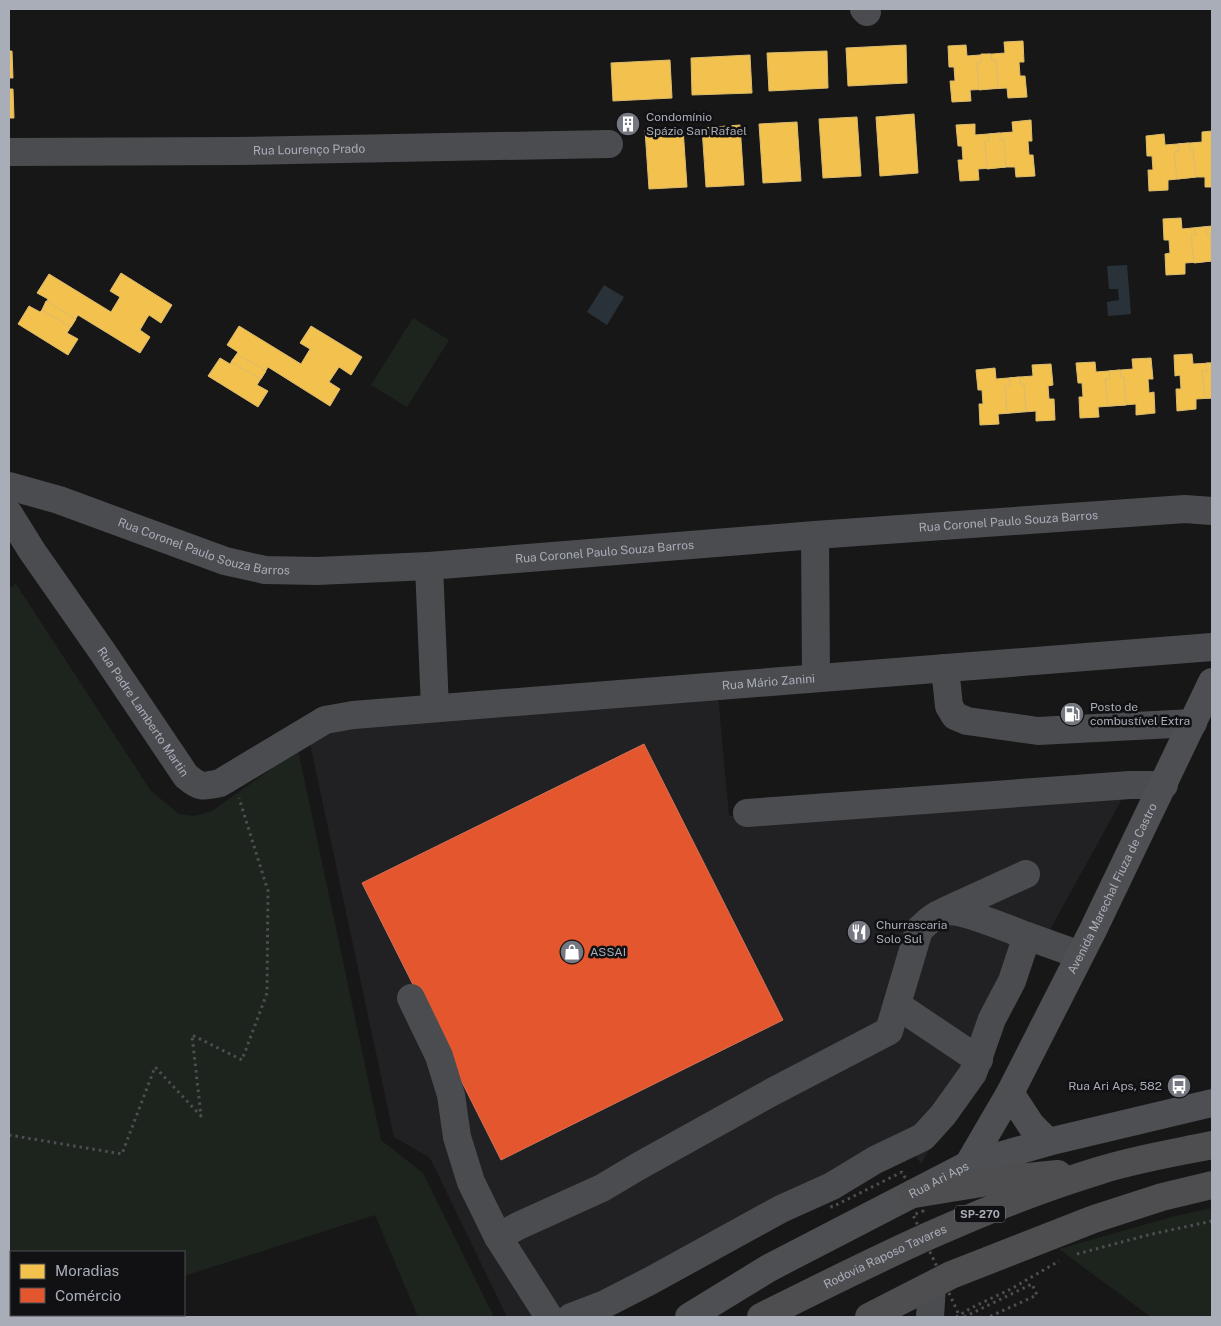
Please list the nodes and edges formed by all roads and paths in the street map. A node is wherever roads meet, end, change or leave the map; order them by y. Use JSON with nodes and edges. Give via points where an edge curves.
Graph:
{"nodes":[{"id":1,"x":609,"y":144,"type":"dead end"},
{"id":2,"x":9,"y":152,"type":"edge"},
{"id":3,"x":9,"y":486,"type":"edge"},
{"id":4,"x":1212,"y":511,"type":"edge"},
{"id":5,"x":9,"y":514,"type":"edge"},
{"id":6,"x":816,"y":535,"type":"junction"},
{"id":7,"x":429,"y":566,"type":"junction"},
{"id":8,"x":1212,"y":647,"type":"edge"},
{"id":9,"x":945,"y":668,"type":"junction"},
{"id":10,"x":816,"y":678,"type":"junction"},
{"id":11,"x":1212,"y":682,"type":"edge"},
{"id":12,"x":435,"y":708,"type":"junction"},
{"id":13,"x":325,"y":720,"type":"joint"},
{"id":14,"x":1193,"y":724,"type":"junction"},
{"id":15,"x":232,"y":776,"type":"junction"},
{"id":16,"x":1164,"y":785,"type":"junction"},
{"id":17,"x":747,"y":812,"type":"dead end"},
{"id":18,"x":1026,"y":874,"type":"dead end"},
{"id":19,"x":945,"y":912,"type":"junction"},
{"id":20,"x":1027,"y":936,"type":"junction"},
{"id":21,"x":1080,"y":955,"type":"junction"},
{"id":22,"x":411,"y":998,"type":"dead end"},
{"id":23,"x":897,"y":1006,"type":"junction"},
{"id":24,"x":979,"y":1060,"type":"junction"},
{"id":25,"x":1010,"y":1093,"type":"junction"},
{"id":26,"x":1212,"y":1104,"type":"edge"},
{"id":27,"x":9,"y":1135,"type":"edge"},
{"id":28,"x":1048,"y":1142,"type":"junction"},
{"id":29,"x":1212,"y":1145,"type":"edge"},
{"id":30,"x":905,"y":1155,"type":"dead end"},
{"id":31,"x":968,"y":1164,"type":"junction"},
{"id":32,"x":1099,"y":1170,"type":"junction"},
{"id":33,"x":1212,"y":1185,"type":"edge"},
{"id":34,"x":914,"y":1194,"type":"junction"},
{"id":35,"x":1212,"y":1221,"type":"edge"},
{"id":36,"x":498,"y":1237,"type":"junction"},
{"id":37,"x":1071,"y":1256,"type":"dead end"},
{"id":38,"x":1062,"y":1259,"type":"dead end"},
{"id":39,"x":523,"y":1276,"type":"junction"},
{"id":40,"x":932,"y":1286,"type":"junction"},
{"id":41,"x":991,"y":1316,"type":"edge"},
{"id":42,"x":541,"y":1317,"type":"edge"},
{"id":43,"x":549,"y":1317,"type":"edge"},
{"id":44,"x":571,"y":1317,"type":"edge"},
{"id":45,"x":689,"y":1317,"type":"edge"},
{"id":46,"x":761,"y":1317,"type":"edge"},
{"id":47,"x":869,"y":1317,"type":"edge"},
{"id":48,"x":930,"y":1317,"type":"edge"},
{"id":49,"x":956,"y":1317,"type":"edge"},
{"id":50,"x":960,"y":1317,"type":"edge"},
{"id":51,"x":964,"y":1317,"type":"edge"}],
"edges":[{"from":1,"to":2,"type":"street","name":"Rua Lourenço Prado"},
{"from":3,"to":7,"type":"street","name":"Rua Coronel Paulo Souza Barros","via":[[59,500],[225,560],[265,570],[317,572]]},
{"from":4,"to":6,"type":"street","name":"Rua Coronel Paulo Souza Barros","via":[[1185,509]]},
{"from":5,"to":15,"type":"street","name":"Rua Padre Lamberto Martin","via":[[186,776],[197,786],[220,783]]},
{"from":6,"to":7,"type":"street","name":"Rua Coronel Paulo Souza Barros"},
{"from":6,"to":10,"type":"street"},
{"from":7,"to":12,"type":"street"},
{"from":8,"to":9,"type":"street","name":"Rua Mário Zanini"},
{"from":9,"to":10,"type":"street","name":"Rua Mário Zanini"},
{"from":9,"to":14,"type":"street","via":[[949,706],[955,716],[967,721],[1038,731]]},
{"from":10,"to":12,"type":"street","name":"Rua Mário Zanini"},
{"from":11,"to":14,"type":"main road","name":"Avenida Marechal Fiuza de Castro"},
{"from":12,"to":13,"type":"street","name":"Rua Mário Zanini"},
{"from":13,"to":15,"type":"street","name":"Rua Padre Lamberto Martin"},
{"from":14,"to":16,"type":"main road","name":"Avenida Marechal Fiuza de Castro"},
{"from":15,"to":27,"type":"path","via":[[268,891],[267,993],[242,1060],[192,1035],[202,1116],[155,1067],[122,1154]]},
{"from":16,"to":17,"type":"street"},
{"from":16,"to":21,"type":"main road","name":"Avenida Marechal Fiuza de Castro"},
{"from":18,"to":19,"type":"street"},
{"from":19,"to":20,"type":"street","via":[[966,914]]},
{"from":19,"to":23,"type":"street","via":[[919,930]]},
{"from":20,"to":21,"type":"street"},
{"from":20,"to":24,"type":"street","via":[[1012,981],[992,1019]]},
{"from":21,"to":25,"type":"main road","name":"Avenida Marechal Fiuza de Castro"},
{"from":22,"to":36,"type":"street","via":[[439,1056],[470,1182]]},
{"from":23,"to":24,"type":"street"},
{"from":23,"to":36,"type":"street","via":[[889,1031],[875,1040],[811,1071],[602,1188]]},
{"from":24,"to":44,"type":"street","via":[[944,1115],[923,1137],[605,1304]]},
{"from":25,"to":28,"type":"main road","via":[[1031,1125]]},
{"from":25,"to":31,"type":"main road","name":"Avenida Marechal Fiuza de Castro"},
{"from":26,"to":28,"type":"main road","name":"Rua Ari Aps"},
{"from":28,"to":31,"type":"main road","name":"Rua Ari Aps"},
{"from":29,"to":32,"type":"highway","name":"Rodovia Raposo Tavares","number":"SP-270"},
{"from":30,"to":50,"type":"path","bridge":true,"via":[[823,1196],[832,1207],[902,1172],[923,1211],[913,1215]]},
{"from":31,"to":34,"type":"main road","name":"Rua Ari Aps"},
{"from":32,"to":34,"type":"highway","via":[[1006,1179]]},
{"from":32,"to":46,"type":"highway","name":"Rodovia Raposo Tavares","number":"SP-270","via":[[997,1206],[891,1252]]},
{"from":33,"to":40,"type":"highway","via":[[1094,1219],[951,1275]]},
{"from":34,"to":45,"type":"main road","name":"Rua Ari Aps","via":[[769,1268]]},
{"from":35,"to":37,"type":"path"},
{"from":36,"to":39,"type":"street"},
{"from":38,"to":49,"type":"path"},
{"from":39,"to":42,"type":"street"},
{"from":39,"to":43,"type":"street"},
{"from":40,"to":47,"type":"highway"},
{"from":40,"to":48,"type":"street"},
{"from":41,"to":51,"type":"path","via":[[1037,1295],[1032,1284]]}]}
